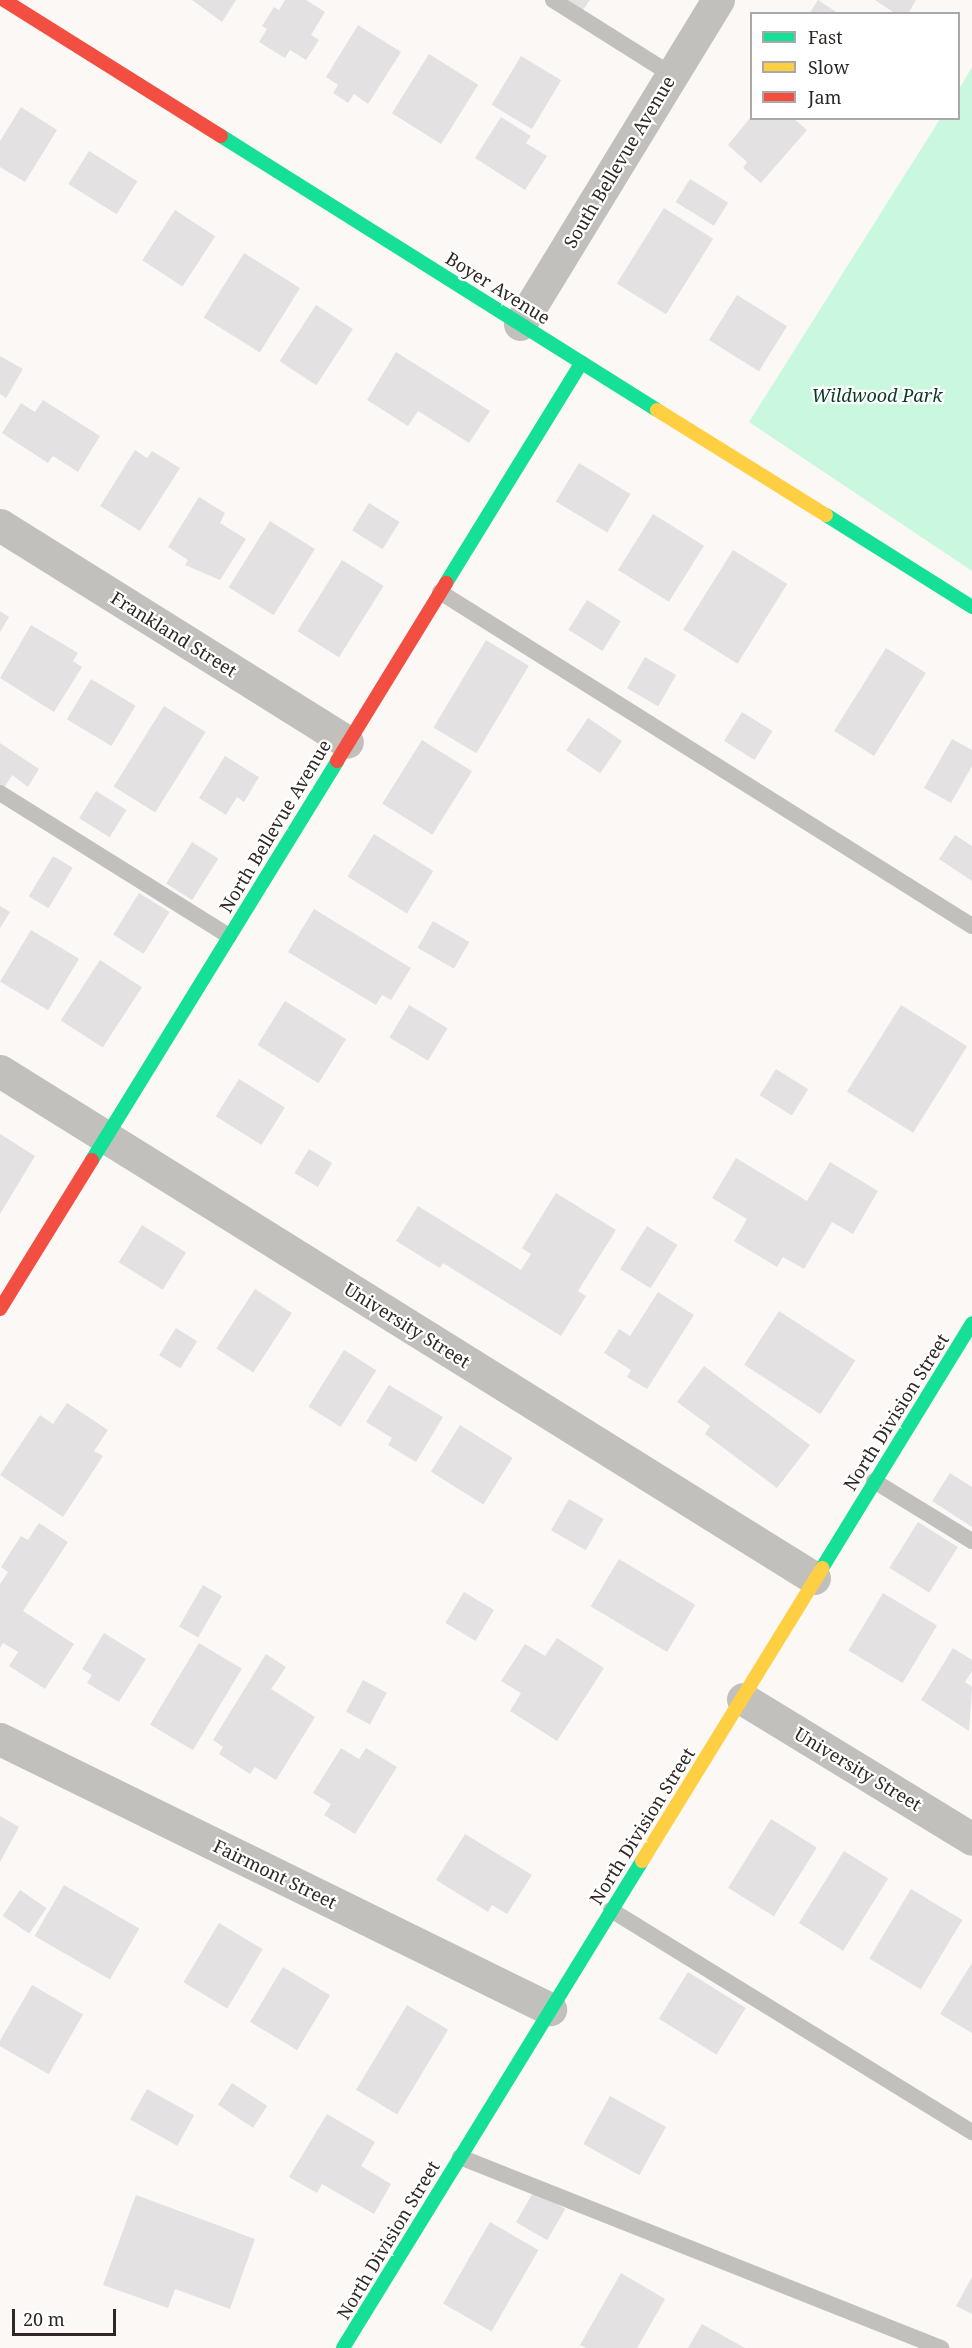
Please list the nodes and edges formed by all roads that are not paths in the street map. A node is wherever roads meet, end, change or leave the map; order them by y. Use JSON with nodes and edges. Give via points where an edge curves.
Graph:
{"nodes":[{"id":1,"x":4,"y":0,"type":"edge"},
{"id":2,"x":553,"y":0,"type":"edge"},
{"id":3,"x":718,"y":0,"type":"edge"},
{"id":4,"x":672,"y":75,"type":"junction"},
{"id":5,"x":520,"y":324,"type":"junction"},
{"id":6,"x":582,"y":362,"type":"junction"},
{"id":7,"x":0,"y":525,"type":"edge"},
{"id":8,"x":440,"y":592,"type":"junction"},
{"id":9,"x":972,"y":607,"type":"edge"},
{"id":10,"x":347,"y":742,"type":"junction"},
{"id":11,"x":0,"y":793,"type":"edge"},
{"id":12,"x":972,"y":926,"type":"edge"},
{"id":13,"x":229,"y":936,"type":"junction"},
{"id":14,"x":0,"y":1071,"type":"edge"},
{"id":15,"x":105,"y":1137,"type":"junction"},
{"id":16,"x":0,"y":1309,"type":"edge"},
{"id":17,"x":972,"y":1323,"type":"edge"},
{"id":18,"x":874,"y":1481,"type":"junction"},
{"id":19,"x":972,"y":1541,"type":"edge"},
{"id":20,"x":814,"y":1578,"type":"junction"},
{"id":21,"x":743,"y":1699,"type":"junction"},
{"id":22,"x":0,"y":1739,"type":"edge"},
{"id":23,"x":972,"y":1839,"type":"edge"},
{"id":24,"x":611,"y":1910,"type":"junction"},
{"id":25,"x":550,"y":2009,"type":"junction"},
{"id":26,"x":972,"y":2132,"type":"edge"},
{"id":27,"x":460,"y":2157,"type":"junction"},
{"id":28,"x":343,"y":2348,"type":"edge"},
{"id":29,"x":941,"y":2348,"type":"edge"}],
"edges":[{"from":1,"to":5,"type":"street","name":"Boyer Avenue"},
{"from":2,"to":4,"type":"lane"},
{"from":3,"to":4,"type":"street","name":"South Bellevue Avenue"},
{"from":4,"to":5,"type":"street","name":"South Bellevue Avenue"},
{"from":5,"to":6,"type":"street","name":"Boyer Avenue"},
{"from":6,"to":8,"type":"street","name":"North Bellevue Avenue"},
{"from":6,"to":9,"type":"street","name":"Boyer Avenue"},
{"from":7,"to":10,"type":"street","name":"Frankland Street"},
{"from":8,"to":10,"type":"street","name":"North Bellevue Avenue"},
{"from":8,"to":12,"type":"lane"},
{"from":10,"to":13,"type":"street","name":"North Bellevue Avenue"},
{"from":11,"to":13,"type":"lane"},
{"from":13,"to":15,"type":"street","name":"North Bellevue Avenue"},
{"from":14,"to":15,"type":"street","name":"University Street"},
{"from":15,"to":16,"type":"street","name":"North Bellevue Avenue"},
{"from":15,"to":20,"type":"street","name":"University Street"},
{"from":17,"to":18,"type":"street","name":"North Division Street"},
{"from":18,"to":19,"type":"lane"},
{"from":18,"to":20,"type":"street","name":"North Division Street"},
{"from":20,"to":21,"type":"street","name":"North Division Street"},
{"from":21,"to":23,"type":"street","name":"University Street"},
{"from":21,"to":24,"type":"street","name":"North Division Street"},
{"from":22,"to":25,"type":"street","name":"Fairmont Street"},
{"from":24,"to":25,"type":"street","name":"North Division Street"},
{"from":24,"to":26,"type":"lane"},
{"from":25,"to":27,"type":"street","name":"North Division Street"},
{"from":27,"to":28,"type":"street","name":"North Division Street"},
{"from":27,"to":29,"type":"lane"}]}
